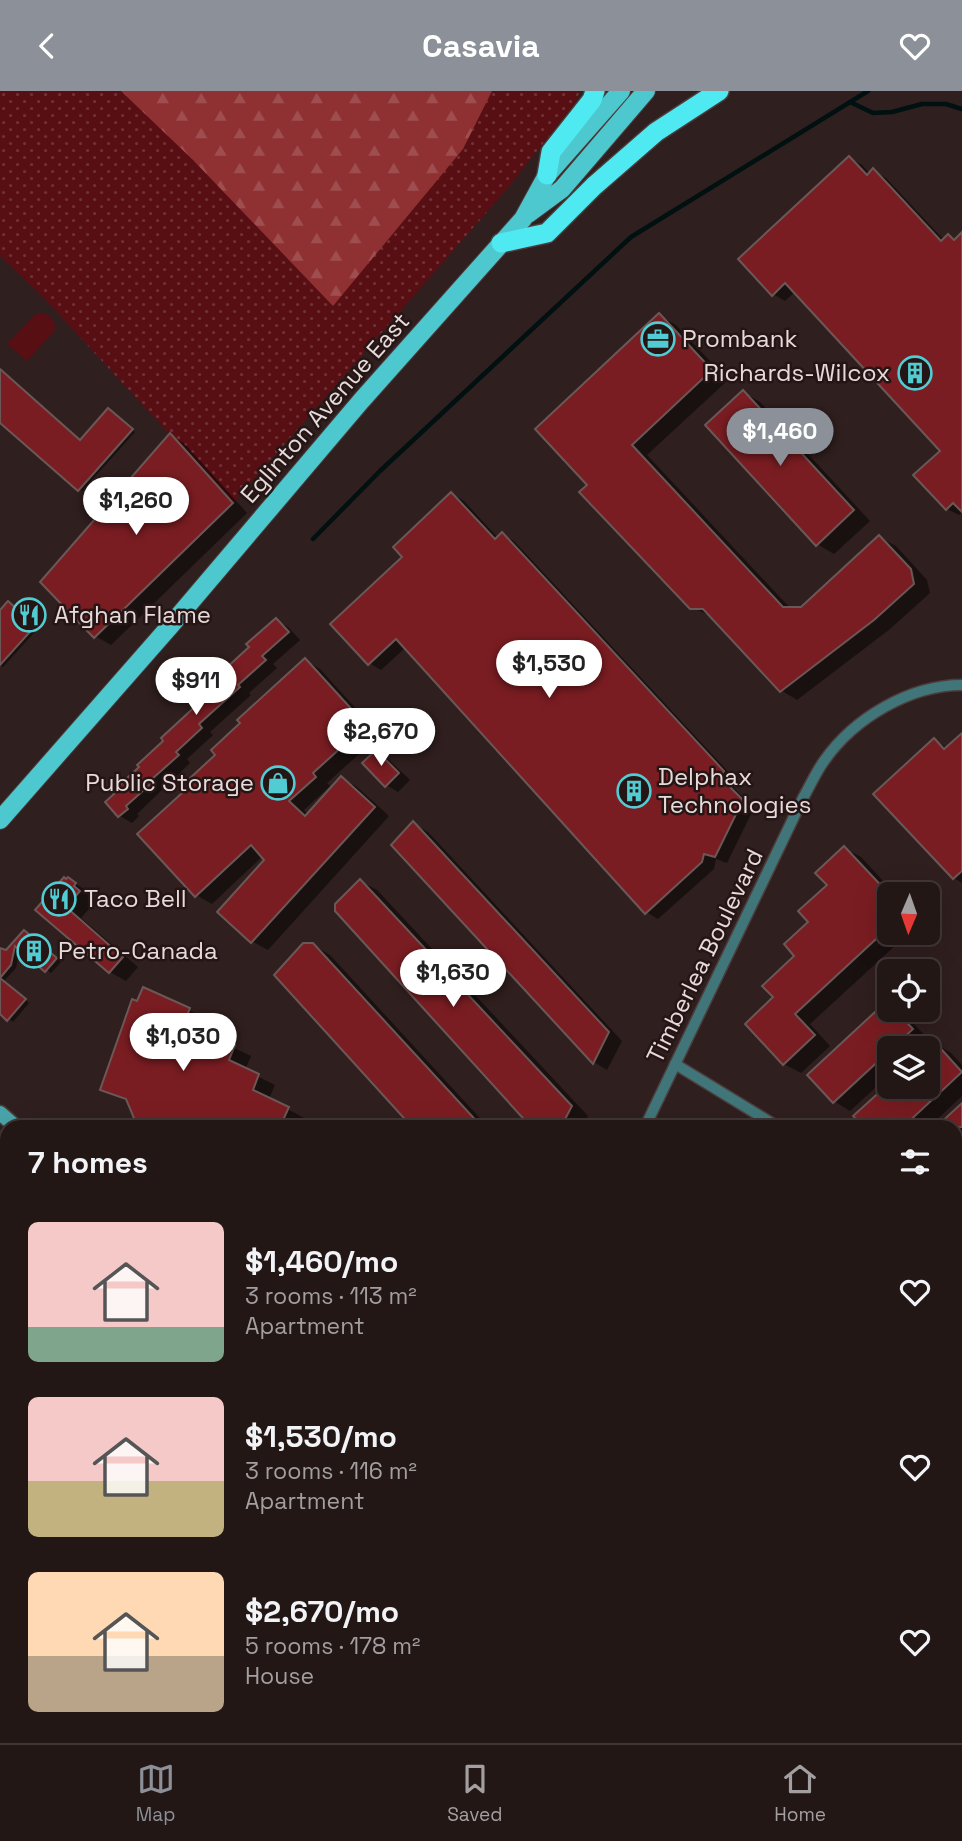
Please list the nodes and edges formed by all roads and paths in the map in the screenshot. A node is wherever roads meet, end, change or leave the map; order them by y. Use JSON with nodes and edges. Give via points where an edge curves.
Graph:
{"nodes":[{"id":1,"x":595,"y":91,"type":"edge"},
{"id":2,"x":621,"y":91,"type":"edge"},
{"id":3,"x":646,"y":91,"type":"edge"},
{"id":4,"x":719,"y":91,"type":"edge"},
{"id":5,"x":547,"y":175,"type":"junction"},
{"id":6,"x":523,"y":219,"type":"junction"},
{"id":7,"x":501,"y":243,"type":"junction"},
{"id":8,"x":962,"y":685,"type":"edge"},
{"id":9,"x":0,"y":820,"type":"edge"},
{"id":10,"x":675,"y":1065,"type":"junction"},
{"id":11,"x":648,"y":1120,"type":"edge"},
{"id":12,"x":766,"y":1120,"type":"edge"}],
"edges":[{"from":1,"to":5,"type":"highway","via":[[551,152]]},
{"from":2,"to":5,"type":"main road","name":"Eglinton Avenue East"},
{"from":3,"to":6,"type":"main road","name":"Eglinton Avenue East","via":[[562,189]]},
{"from":4,"to":7,"type":"highway","via":[[647,139],[547,233]]},
{"from":5,"to":6,"type":"main road","name":"Eglinton Avenue East"},
{"from":6,"to":7,"type":"main road","name":"Eglinton Avenue East"},
{"from":7,"to":9,"type":"main road","name":"Eglinton Avenue East"},
{"from":8,"to":10,"type":"street","name":"Timberlea Boulevard","via":[[948,685],[884,706],[825,759]]},
{"from":10,"to":11,"type":"street","name":"Timberlea Boulevard"},
{"from":10,"to":12,"type":"street"}]}
